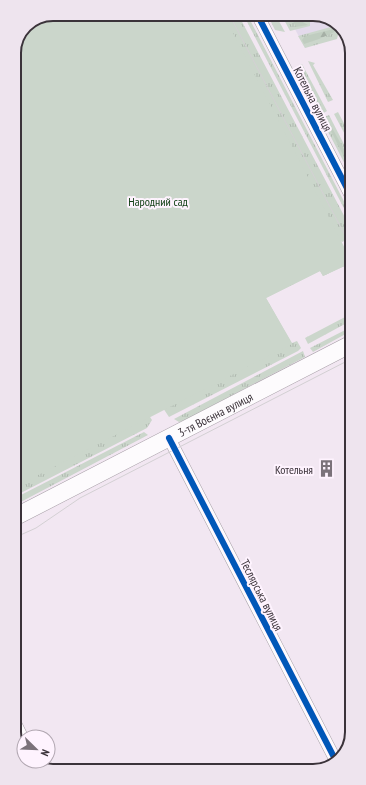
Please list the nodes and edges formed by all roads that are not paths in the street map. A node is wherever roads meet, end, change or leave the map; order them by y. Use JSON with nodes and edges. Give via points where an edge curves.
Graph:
{"nodes":[{"id":1,"x":261,"y":21,"type":"edge"},
{"id":2,"x":345,"y":184,"type":"edge"},
{"id":3,"x":345,"y":347,"type":"edge"},
{"id":4,"x":168,"y":438,"type":"junction"},
{"id":5,"x":21,"y":514,"type":"edge"},
{"id":6,"x":333,"y":757,"type":"edge"}],
"edges":[{"from":1,"to":2,"type":"street","name":"Котельна вулиця"},
{"from":3,"to":4,"type":"main road","name":"3-тя Воєнна вулиця"},
{"from":4,"to":5,"type":"main road","name":"3-тя Воєнна вулиця"},
{"from":4,"to":6,"type":"street","name":"Теслярська вулиця"}]}
